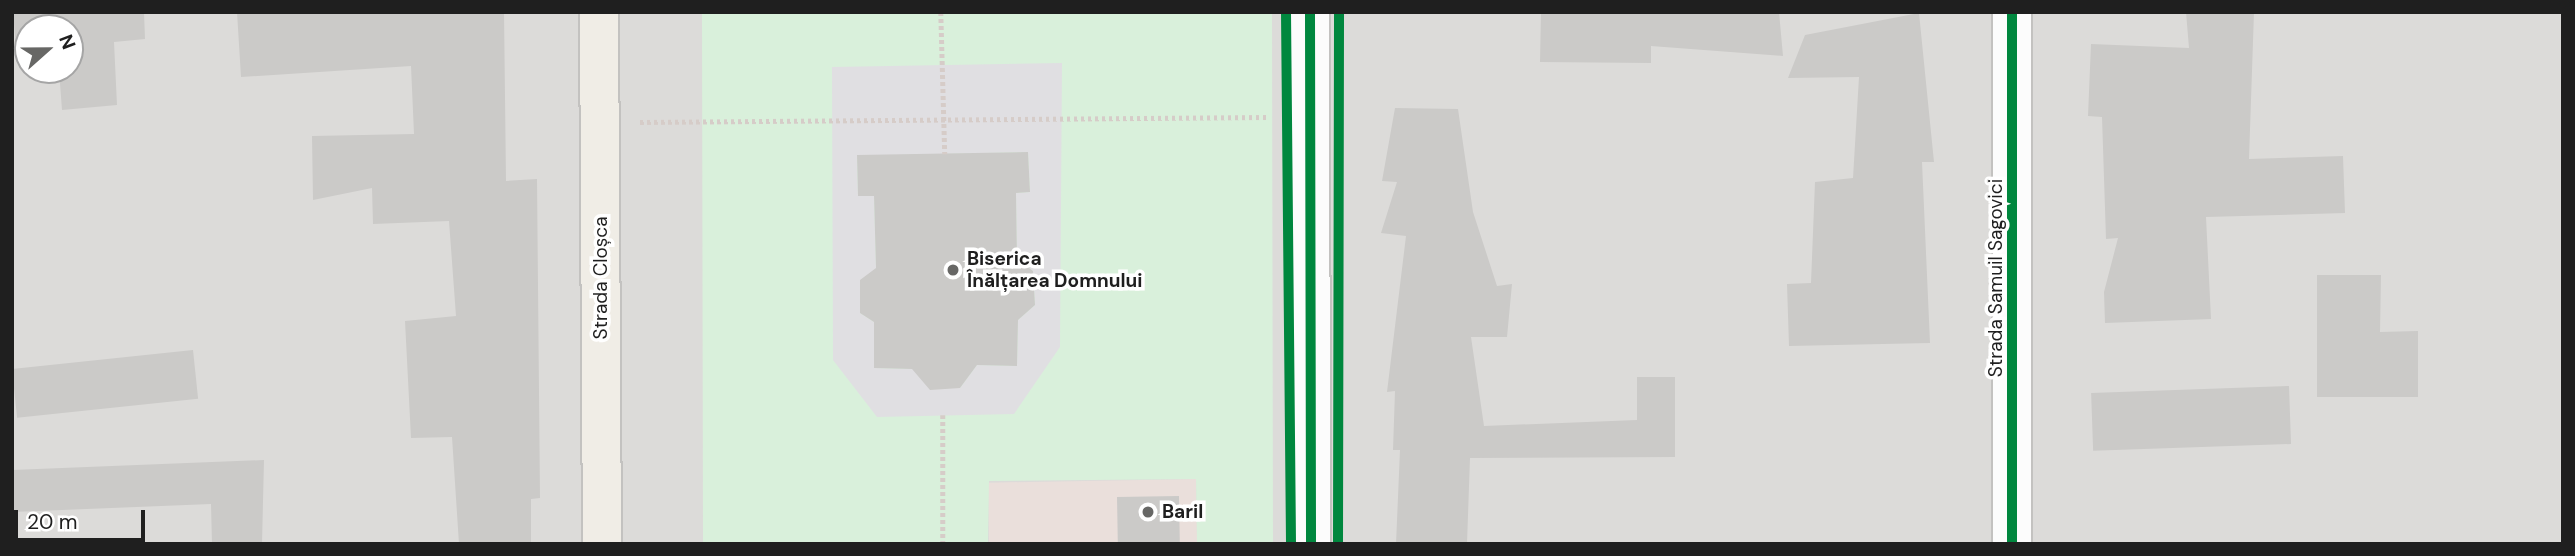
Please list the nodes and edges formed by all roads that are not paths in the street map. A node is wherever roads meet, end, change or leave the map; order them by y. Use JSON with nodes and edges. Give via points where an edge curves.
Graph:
{"nodes":[{"id":1,"x":599,"y":12,"type":"edge"},
{"id":2,"x":1310,"y":12,"type":"edge"},
{"id":3,"x":2012,"y":12,"type":"edge"},
{"id":4,"x":602,"y":544,"type":"edge"},
{"id":5,"x":1311,"y":544,"type":"edge"},
{"id":6,"x":2012,"y":544,"type":"edge"}],
"edges":[{"from":1,"to":4,"type":"main road","name":"Strada Cloșca"},
{"from":2,"to":5,"type":"street"},
{"from":3,"to":6,"type":"street","name":"Strada Samuil Sagovici"}]}
